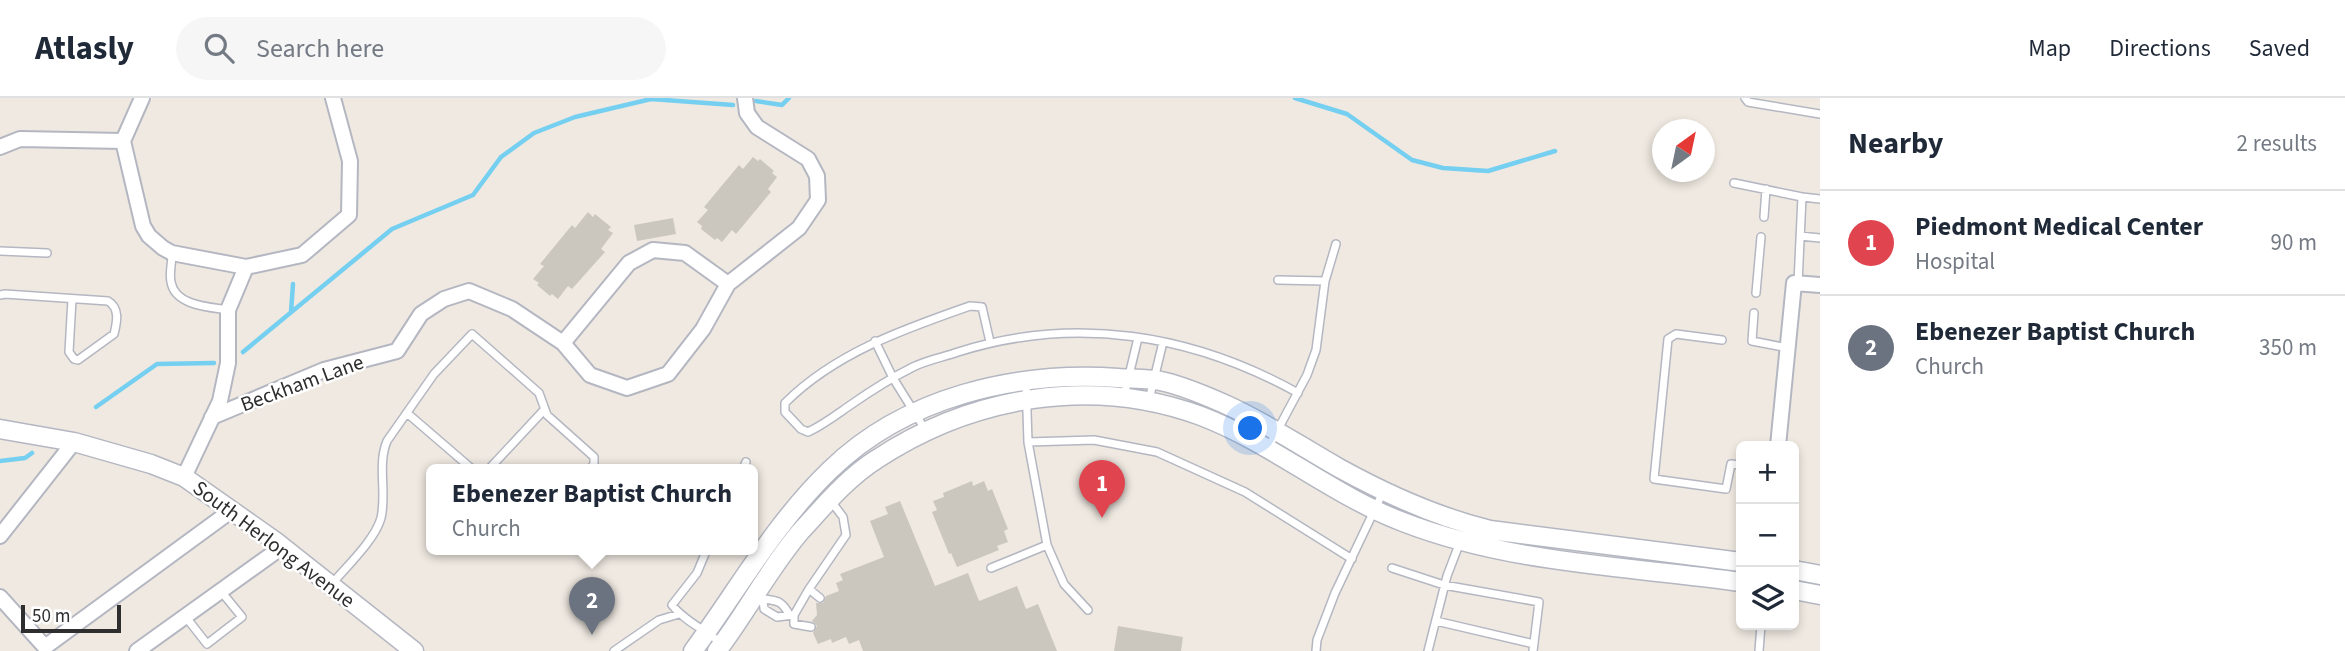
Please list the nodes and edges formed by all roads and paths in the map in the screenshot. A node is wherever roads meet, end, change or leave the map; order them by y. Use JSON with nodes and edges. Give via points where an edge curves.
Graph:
{"nodes":[{"id":1,"x":142,"y":98,"type":"edge"},
{"id":2,"x":333,"y":98,"type":"edge"},
{"id":3,"x":745,"y":98,"type":"edge"},
{"id":4,"x":1745,"y":98,"type":"edge"},
{"id":5,"x":1820,"y":114,"type":"edge"},
{"id":6,"x":123,"y":141,"type":"junction"},
{"id":7,"x":0,"y":147,"type":"edge"},
{"id":8,"x":1734,"y":183,"type":"dead end"},
{"id":9,"x":1766,"y":189,"type":"junction"},
{"id":10,"x":1802,"y":197,"type":"junction"},
{"id":11,"x":1820,"y":199,"type":"edge"},
{"id":12,"x":1764,"y":217,"type":"dead end"},
{"id":13,"x":1800,"y":236,"type":"junction"},
{"id":14,"x":1761,"y":237,"type":"dead end"},
{"id":15,"x":1820,"y":238,"type":"edge"},
{"id":16,"x":1336,"y":244,"type":"dead end"},
{"id":17,"x":0,"y":251,"type":"edge"},
{"id":18,"x":47,"y":253,"type":"dead end"},
{"id":19,"x":172,"y":253,"type":"junction"},
{"id":20,"x":246,"y":267,"type":"junction"},
{"id":21,"x":1278,"y":280,"type":"dead end"},
{"id":22,"x":1325,"y":281,"type":"junction"},
{"id":23,"x":728,"y":284,"type":"junction"},
{"id":24,"x":1798,"y":284,"type":"junction"},
{"id":25,"x":1820,"y":285,"type":"edge"},
{"id":26,"x":1756,"y":293,"type":"dead end"},
{"id":27,"x":0,"y":295,"type":"edge"},
{"id":28,"x":72,"y":299,"type":"junction"},
{"id":29,"x":228,"y":310,"type":"junction"},
{"id":30,"x":1754,"y":313,"type":"dead end"},
{"id":31,"x":1138,"y":338,"type":"junction"},
{"id":32,"x":1722,"y":340,"type":"dead end"},
{"id":33,"x":875,"y":341,"type":"junction"},
{"id":34,"x":990,"y":342,"type":"junction"},
{"id":35,"x":1163,"y":342,"type":"junction"},
{"id":36,"x":563,"y":343,"type":"junction"},
{"id":37,"x":1788,"y":348,"type":"junction"},
{"id":38,"x":893,"y":378,"type":"junction"},
{"id":39,"x":1027,"y":380,"type":"junction"},
{"id":40,"x":1153,"y":380,"type":"junction"},
{"id":41,"x":1126,"y":387,"type":"junction"},
{"id":42,"x":1298,"y":393,"type":"junction"},
{"id":43,"x":1026,"y":400,"type":"junction"},
{"id":44,"x":1149,"y":401,"type":"junction"},
{"id":45,"x":544,"y":410,"type":"junction"},
{"id":46,"x":407,"y":413,"type":"junction"},
{"id":47,"x":913,"y":413,"type":"junction"},
{"id":48,"x":212,"y":416,"type":"junction"},
{"id":49,"x":0,"y":429,"type":"edge"},
{"id":50,"x":1276,"y":430,"type":"junction"},
{"id":51,"x":926,"y":431,"type":"junction"},
{"id":52,"x":1779,"y":441,"type":"edge"},
{"id":53,"x":74,"y":442,"type":"junction"},
{"id":54,"x":1028,"y":442,"type":"junction"},
{"id":55,"x":1268,"y":449,"type":"junction"},
{"id":56,"x":466,"y":464,"type":"edge"},
{"id":57,"x":494,"y":464,"type":"edge"},
{"id":58,"x":594,"y":464,"type":"edge"},
{"id":59,"x":1736,"y":464,"type":"edge"},
{"id":60,"x":184,"y":477,"type":"junction"},
{"id":61,"x":1384,"y":492,"type":"junction"},
{"id":62,"x":831,"y":500,"type":"junction"},
{"id":63,"x":232,"y":510,"type":"junction"},
{"id":64,"x":1375,"y":510,"type":"junction"},
{"id":65,"x":0,"y":536,"type":"edge"},
{"id":66,"x":1460,"y":542,"type":"junction"},
{"id":67,"x":1047,"y":545,"type":"junction"},
{"id":68,"x":1604,"y":546,"type":"junction"},
{"id":69,"x":282,"y":547,"type":"junction"},
{"id":70,"x":705,"y":555,"type":"edge"},
{"id":71,"x":1352,"y":559,"type":"junction"},
{"id":72,"x":1736,"y":561,"type":"edge"},
{"id":73,"x":1602,"y":566,"type":"junction"},
{"id":74,"x":991,"y":568,"type":"dead end"},
{"id":75,"x":1392,"y":568,"type":"dead end"},
{"id":76,"x":1799,"y":571,"type":"edge"},
{"id":77,"x":1820,"y":575,"type":"edge"},
{"id":78,"x":1736,"y":581,"type":"edge"},
{"id":79,"x":331,"y":585,"type":"junction"},
{"id":80,"x":1444,"y":585,"type":"junction"},
{"id":81,"x":809,"y":589,"type":"junction"},
{"id":82,"x":220,"y":590,"type":"junction"},
{"id":83,"x":1799,"y":591,"type":"edge"},
{"id":84,"x":1820,"y":595,"type":"edge"},
{"id":85,"x":0,"y":597,"type":"edge"},
{"id":86,"x":759,"y":597,"type":"junction"},
{"id":87,"x":820,"y":598,"type":"dead end"},
{"id":88,"x":1088,"y":610,"type":"dead end"},
{"id":89,"x":679,"y":614,"type":"junction"},
{"id":90,"x":185,"y":615,"type":"junction"},
{"id":91,"x":791,"y":615,"type":"junction"},
{"id":92,"x":1436,"y":621,"type":"junction"},
{"id":93,"x":811,"y":627,"type":"dead end"},
{"id":94,"x":1761,"y":630,"type":"edge"},
{"id":95,"x":708,"y":632,"type":"junction"},
{"id":96,"x":720,"y":648,"type":"edge"},
{"id":97,"x":1534,"y":648,"type":"edge"},
{"id":98,"x":137,"y":651,"type":"edge"},
{"id":99,"x":414,"y":651,"type":"edge"},
{"id":100,"x":614,"y":651,"type":"edge"},
{"id":101,"x":693,"y":651,"type":"edge"},
{"id":102,"x":1316,"y":651,"type":"edge"},
{"id":103,"x":1429,"y":651,"type":"edge"},
{"id":104,"x":1759,"y":651,"type":"edge"}],
"edges":[{"from":1,"to":6,"type":"street"},
{"from":2,"to":20,"type":"street","via":[[350,162],[349,215],[302,255]]},
{"from":3,"to":23,"type":"street","name":"Beckham Lane","via":[[747,113],[757,127],[808,159],[817,176],[818,200],[799,228]]},
{"from":4,"to":5,"type":"lane"},
{"from":6,"to":7,"type":"street","via":[[20,139]]},
{"from":6,"to":19,"type":"street","via":[[142,226]]},
{"from":8,"to":9,"type":"lane"},
{"from":9,"to":10,"type":"lane"},
{"from":9,"to":12,"type":"lane"},
{"from":10,"to":11,"type":"lane"},
{"from":10,"to":13,"type":"lane"},
{"from":13,"to":15,"type":"lane"},
{"from":13,"to":24,"type":"lane"},
{"from":14,"to":26,"type":"lane"},
{"from":16,"to":22,"type":"lane"},
{"from":17,"to":18,"type":"lane"},
{"from":19,"to":20,"type":"street"},
{"from":19,"to":29,"type":"lane","via":[[171,284],[176,293],[198,306]]},
{"from":20,"to":29,"type":"street"},
{"from":21,"to":22,"type":"lane"},
{"from":22,"to":42,"type":"lane","via":[[1316,350]]},
{"from":23,"to":36,"type":"street","via":[[685,253],[653,250],[629,262]]},
{"from":23,"to":36,"type":"street","name":"Beckham Lane","via":[[703,329],[668,374],[627,388],[590,376]]},
{"from":24,"to":25,"type":"street"},
{"from":24,"to":37,"type":"street","via":[[1794,283]]},
{"from":27,"to":28,"type":"lane"},
{"from":28,"to":28,"type":"lane","via":[[108,302],[117,311],[114,334],[78,360],[69,352]]},
{"from":29,"to":48,"type":"street","via":[[227,376]]},
{"from":30,"to":37,"type":"lane","via":[[1752,341]]},
{"from":31,"to":34,"type":"lane","via":[[1039,334]]},
{"from":31,"to":35,"type":"lane"},
{"from":31,"to":41,"type":"lane"},
{"from":32,"to":59,"type":"lane","via":[[1676,334],[1668,339],[1654,479],[1726,489],[1731,464]]},
{"from":33,"to":34,"type":"lane","via":[[976,305],[982,306]]},
{"from":33,"to":38,"type":"lane"},
{"from":33,"to":38,"type":"lane","via":[[796,392],[785,403],[785,412],[808,432]]},
{"from":34,"to":38,"type":"lane","via":[[915,366]]},
{"from":35,"to":40,"type":"lane"},
{"from":35,"to":42,"type":"lane","via":[[1229,359]]},
{"from":36,"to":48,"type":"street","name":"Beckham Lane","via":[[512,310],[469,291],[444,299],[421,314],[397,351],[324,370]]},
{"from":37,"to":52,"type":"street"},
{"from":38,"to":47,"type":"lane"},
{"from":39,"to":41,"type":"street","via":[[1067,377]]},
{"from":39,"to":43,"type":"lane"},
{"from":39,"to":47,"type":"street","via":[[984,387]]},
{"from":40,"to":41,"type":"street"},
{"from":40,"to":44,"type":"lane"},
{"from":40,"to":50,"type":"street","via":[[1228,406]]},
{"from":41,"to":43,"type":"street"},
{"from":41,"to":44,"type":"street"},
{"from":42,"to":50,"type":"lane"},
{"from":43,"to":51,"type":"street","via":[[1010,401]]},
{"from":43,"to":54,"type":"lane"},
{"from":44,"to":55,"type":"street","via":[[1203,417]]},
{"from":45,"to":46,"type":"lane","via":[[539,393],[472,334],[434,374]]},
{"from":45,"to":57,"type":"lane"},
{"from":45,"to":58,"type":"lane","via":[[594,457]]},
{"from":46,"to":56,"type":"lane"},
{"from":46,"to":79,"type":"lane","via":[[383,451],[380,521]]},
{"from":47,"to":51,"type":"lane"},
{"from":47,"to":95,"type":"street","via":[[864,443],[821,479],[774,536]]},
{"from":48,"to":60,"type":"street"},
{"from":49,"to":53,"type":"street","name":"South Herlong Avenue"},
{"from":50,"to":55,"type":"lane"},
{"from":50,"to":61,"type":"street"},
{"from":51,"to":62,"type":"street","via":[[876,459]]},
{"from":53,"to":60,"type":"street","name":"South Herlong Avenue"},
{"from":53,"to":65,"type":"street"},
{"from":54,"to":67,"type":"lane"},
{"from":54,"to":71,"type":"lane","via":[[1094,440],[1157,453],[1245,492]]},
{"from":55,"to":64,"type":"street"},
{"from":60,"to":63,"type":"street","name":"South Herlong Avenue"},
{"from":61,"to":64,"type":"lane"},
{"from":61,"to":68,"type":"street","via":[[1431,513],[1490,530]]},
{"from":62,"to":81,"type":"lane","via":[[843,517],[846,535]]},
{"from":62,"to":86,"type":"street","via":[[799,534]]},
{"from":63,"to":69,"type":"street","name":"South Herlong Avenue"},
{"from":63,"to":85,"type":"street","via":[[45,647]]},
{"from":64,"to":66,"type":"street"},
{"from":64,"to":71,"type":"lane"},
{"from":66,"to":73,"type":"street"},
{"from":66,"to":80,"type":"lane"},
{"from":67,"to":74,"type":"lane"},
{"from":67,"to":88,"type":"lane","via":[[1065,584]]},
{"from":68,"to":72,"type":"street"},
{"from":68,"to":73,"type":"street"},
{"from":69,"to":79,"type":"street","name":"South Herlong Avenue"},
{"from":69,"to":82,"type":"street"},
{"from":70,"to":89,"type":"lane","via":[[673,604]]},
{"from":71,"to":102,"type":"lane"},
{"from":73,"to":78,"type":"street"},
{"from":75,"to":80,"type":"lane"},
{"from":76,"to":77,"type":"street"},
{"from":79,"to":99,"type":"street","name":"South Herlong Avenue"},
{"from":80,"to":92,"type":"lane"},
{"from":80,"to":97,"type":"lane","via":[[1539,602]]},
{"from":81,"to":87,"type":"lane"},
{"from":81,"to":91,"type":"lane"},
{"from":82,"to":90,"type":"street"},
{"from":82,"to":90,"type":"lane","via":[[242,617],[206,644]]},
{"from":83,"to":84,"type":"street"},
{"from":86,"to":91,"type":"lane","via":[[784,604]]},
{"from":86,"to":91,"type":"lane","via":[[764,609],[777,617]]},
{"from":86,"to":96,"type":"street"},
{"from":89,"to":95,"type":"lane"},
{"from":89,"to":100,"type":"lane","via":[[659,620]]},
{"from":90,"to":98,"type":"street"},
{"from":91,"to":93,"type":"lane","via":[[794,624]]},
{"from":92,"to":97,"type":"lane"},
{"from":92,"to":103,"type":"lane"},
{"from":94,"to":104,"type":"lane"},
{"from":95,"to":96,"type":"lane"},
{"from":95,"to":101,"type":"street"}]}
